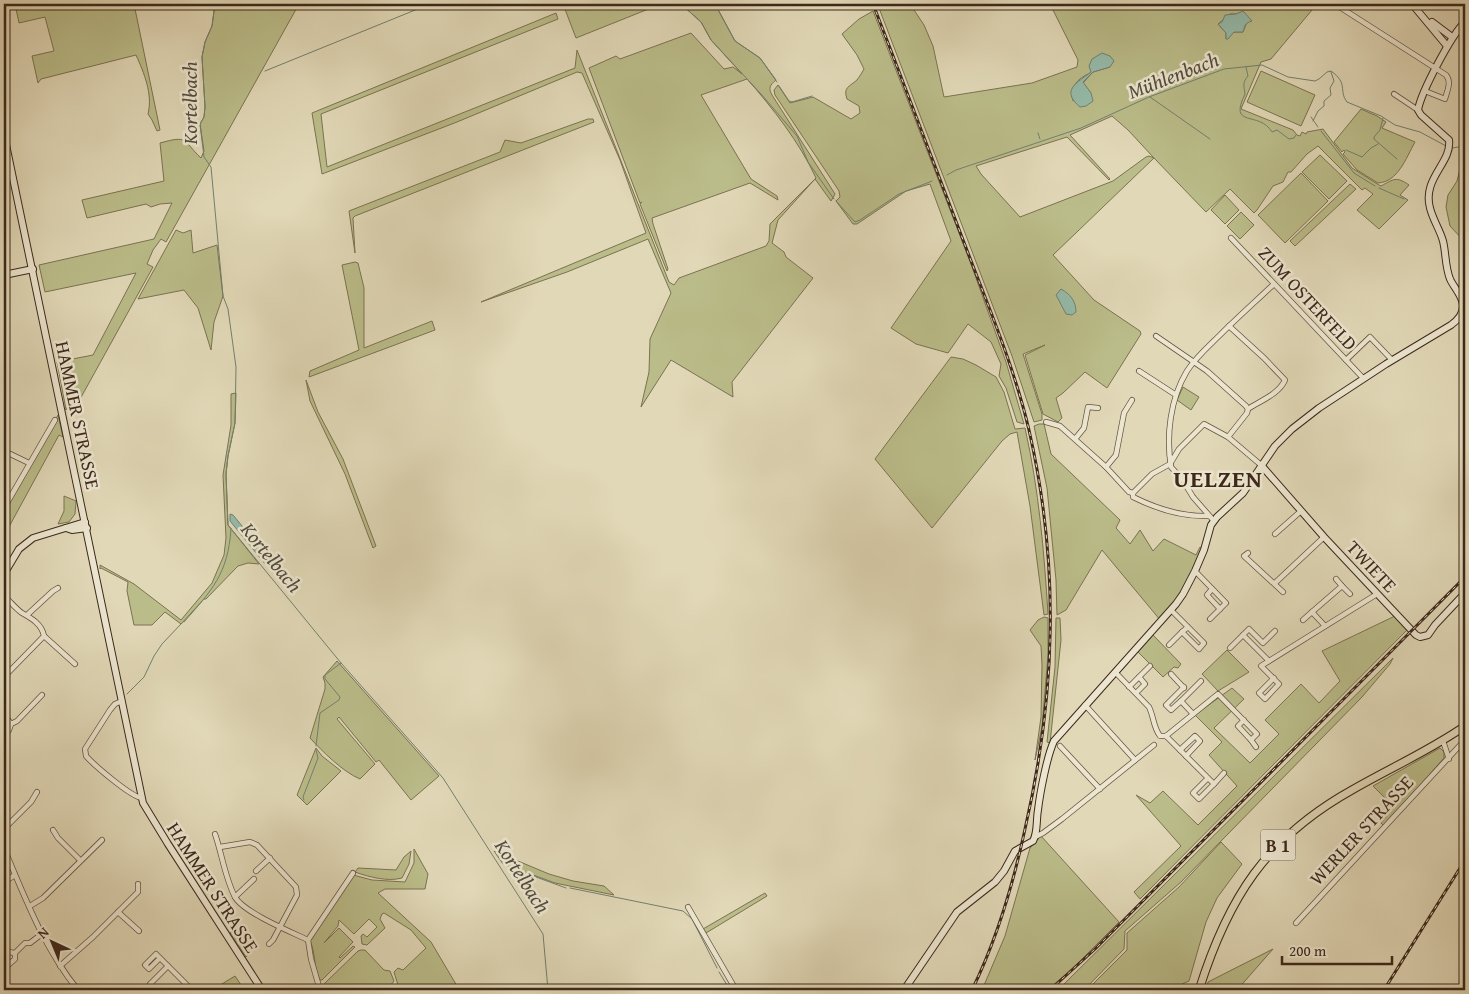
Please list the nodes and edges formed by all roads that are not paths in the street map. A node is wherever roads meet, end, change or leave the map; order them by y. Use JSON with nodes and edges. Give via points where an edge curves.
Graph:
{"nodes":[{"id":1,"x":1335,"y":4,"type":"edge"},
{"id":2,"x":1412,"y":4,"type":"edge"},
{"id":3,"x":1421,"y":14,"type":"junction"},
{"id":4,"x":1465,"y":22,"type":"edge"},
{"id":5,"x":1452,"y":37,"type":"junction"},
{"id":6,"x":1447,"y":46,"type":"junction"},
{"id":7,"x":1436,"y":69,"type":"junction"},
{"id":8,"x":1425,"y":91,"type":"junction"},
{"id":9,"x":1394,"y":94,"type":"dead end"},
{"id":10,"x":1418,"y":110,"type":"junction"},
{"id":11,"x":4,"y":136,"type":"edge"},
{"id":12,"x":1231,"y":238,"type":"dead end"},
{"id":13,"x":33,"y":268,"type":"junction"},
{"id":14,"x":4,"y":275,"type":"edge"},
{"id":15,"x":1274,"y":284,"type":"junction"},
{"id":16,"x":1464,"y":310,"type":"edge"},
{"id":17,"x":1229,"y":326,"type":"junction"},
{"id":18,"x":1156,"y":336,"type":"dead end"},
{"id":19,"x":1346,"y":360,"type":"junction"},
{"id":20,"x":1392,"y":360,"type":"junction"},
{"id":21,"x":1194,"y":361,"type":"junction"},
{"id":22,"x":1139,"y":371,"type":"dead end"},
{"id":23,"x":1363,"y":378,"type":"junction"},
{"id":24,"x":1176,"y":395,"type":"junction"},
{"id":25,"x":1132,"y":400,"type":"dead end"},
{"id":26,"x":1098,"y":408,"type":"dead end"},
{"id":27,"x":1248,"y":409,"type":"junction"},
{"id":28,"x":54,"y":420,"type":"dead end"},
{"id":29,"x":1046,"y":422,"type":"dead end"},
{"id":30,"x":1228,"y":437,"type":"junction"},
{"id":31,"x":1075,"y":439,"type":"junction"},
{"id":32,"x":4,"y":451,"type":"edge"},
{"id":33,"x":29,"y":463,"type":"junction"},
{"id":34,"x":1170,"y":464,"type":"junction"},
{"id":35,"x":1261,"y":465,"type":"junction"},
{"id":36,"x":1106,"y":468,"type":"junction"},
{"id":37,"x":1133,"y":493,"type":"junction"},
{"id":38,"x":7,"y":503,"type":"dead end"},
{"id":39,"x":82,"y":504,"type":"junction"},
{"id":40,"x":1301,"y":511,"type":"junction"},
{"id":41,"x":1211,"y":518,"type":"junction"},
{"id":42,"x":86,"y":525,"type":"junction"},
{"id":43,"x":68,"y":527,"type":"junction"},
{"id":44,"x":1275,"y":534,"type":"dead end"},
{"id":45,"x":1324,"y":537,"type":"junction"},
{"id":46,"x":1245,"y":556,"type":"dead end"},
{"id":47,"x":1195,"y":572,"type":"junction"},
{"id":48,"x":4,"y":574,"type":"edge"},
{"id":49,"x":1336,"y":579,"type":"dead end"},
{"id":50,"x":1274,"y":583,"type":"junction"},
{"id":51,"x":1342,"y":586,"type":"junction"},
{"id":52,"x":58,"y":588,"type":"dead end"},
{"id":53,"x":1212,"y":589,"type":"junction"},
{"id":54,"x":1283,"y":592,"type":"dead end"},
{"id":55,"x":1465,"y":593,"type":"edge"},
{"id":56,"x":1350,"y":594,"type":"dead end"},
{"id":57,"x":1377,"y":594,"type":"junction"},
{"id":58,"x":6,"y":597,"type":"edge"},
{"id":59,"x":4,"y":605,"type":"edge"},
{"id":60,"x":1220,"y":609,"type":"junction"},
{"id":61,"x":1171,"y":610,"type":"junction"},
{"id":62,"x":1312,"y":612,"type":"junction"},
{"id":63,"x":27,"y":615,"type":"junction"},
{"id":64,"x":1210,"y":619,"type":"dead end"},
{"id":65,"x":1303,"y":620,"type":"dead end"},
{"id":66,"x":1325,"y":626,"type":"junction"},
{"id":67,"x":1188,"y":627,"type":"junction"},
{"id":68,"x":1275,"y":631,"type":"dead end"},
{"id":69,"x":1182,"y":632,"type":"junction"},
{"id":70,"x":1243,"y":635,"type":"junction"},
{"id":71,"x":44,"y":636,"type":"junction"},
{"id":72,"x":1263,"y":643,"type":"junction"},
{"id":73,"x":1169,"y":645,"type":"dead end"},
{"id":74,"x":1230,"y":648,"type":"dead end"},
{"id":75,"x":1257,"y":649,"type":"junction"},
{"id":76,"x":1269,"y":661,"type":"junction"},
{"id":77,"x":75,"y":664,"type":"dead end"},
{"id":78,"x":1150,"y":666,"type":"dead end"},
{"id":79,"x":1115,"y":672,"type":"junction"},
{"id":80,"x":1171,"y":674,"type":"dead end"},
{"id":81,"x":4,"y":676,"type":"edge"},
{"id":82,"x":1139,"y":677,"type":"junction"},
{"id":83,"x":1274,"y":678,"type":"junction"},
{"id":84,"x":1201,"y":680,"type":"dead end"},
{"id":85,"x":1129,"y":687,"type":"junction"},
{"id":86,"x":1184,"y":687,"type":"junction"},
{"id":87,"x":1189,"y":692,"type":"junction"},
{"id":88,"x":1136,"y":693,"type":"junction"},
{"id":89,"x":42,"y":695,"type":"dead end"},
{"id":90,"x":122,"y":701,"type":"junction"},
{"id":91,"x":1181,"y":701,"type":"junction"},
{"id":92,"x":1085,"y":705,"type":"junction"},
{"id":93,"x":4,"y":714,"type":"edge"},
{"id":94,"x":1194,"y":714,"type":"junction"},
{"id":95,"x":1244,"y":720,"type":"junction"},
{"id":96,"x":11,"y":724,"type":"junction"},
{"id":97,"x":1238,"y":726,"type":"junction"},
{"id":98,"x":1465,"y":726,"type":"edge"},
{"id":99,"x":1233,"y":731,"type":"dead end"},
{"id":100,"x":4,"y":736,"type":"edge"},
{"id":101,"x":1166,"y":736,"type":"junction"},
{"id":102,"x":1251,"y":740,"type":"junction"},
{"id":103,"x":1200,"y":741,"type":"junction"},
{"id":104,"x":1443,"y":741,"type":"junction"},
{"id":105,"x":1463,"y":742,"type":"dead end"},
{"id":106,"x":1154,"y":745,"type":"dead end"},
{"id":107,"x":1060,"y":746,"type":"dead end"},
{"id":108,"x":1206,"y":747,"type":"dead end"},
{"id":109,"x":1256,"y":747,"type":"dead end"},
{"id":110,"x":1180,"y":750,"type":"junction"},
{"id":111,"x":1186,"y":756,"type":"junction"},
{"id":112,"x":1449,"y":759,"type":"junction"},
{"id":113,"x":1135,"y":760,"type":"junction"},
{"id":114,"x":1224,"y":773,"type":"dead end"},
{"id":115,"x":1208,"y":778,"type":"junction"},
{"id":116,"x":1214,"y":784,"type":"junction"},
{"id":117,"x":1100,"y":788,"type":"junction"},
{"id":118,"x":38,"y":792,"type":"dead end"},
{"id":119,"x":142,"y":798,"type":"junction"},
{"id":120,"x":4,"y":829,"type":"edge"},
{"id":121,"x":52,"y":830,"type":"dead end"},
{"id":122,"x":215,"y":834,"type":"dead end"},
{"id":123,"x":1035,"y":837,"type":"junction"},
{"id":124,"x":102,"y":840,"type":"dead end"},
{"id":125,"x":220,"y":846,"type":"junction"},
{"id":126,"x":4,"y":848,"type":"edge"},
{"id":127,"x":270,"y":858,"type":"junction"},
{"id":128,"x":80,"y":860,"type":"junction"},
{"id":129,"x":256,"y":872,"type":"dead end"},
{"id":130,"x":352,"y":873,"type":"dead end"},
{"id":131,"x":15,"y":875,"type":"junction"},
{"id":132,"x":254,"y":879,"type":"dead end"},
{"id":133,"x":4,"y":882,"type":"edge"},
{"id":134,"x":138,"y":884,"type":"dead end"},
{"id":135,"x":235,"y":897,"type":"junction"},
{"id":136,"x":30,"y":906,"type":"junction"},
{"id":137,"x":688,"y":907,"type":"dead end"},
{"id":138,"x":118,"y":912,"type":"junction"},
{"id":139,"x":1296,"y":923,"type":"dead end"},
{"id":140,"x":280,"y":926,"type":"junction"},
{"id":141,"x":139,"y":931,"type":"dead end"},
{"id":142,"x":43,"y":933,"type":"junction"},
{"id":143,"x":308,"y":940,"type":"junction"},
{"id":144,"x":269,"y":944,"type":"dead end"},
{"id":145,"x":14,"y":953,"type":"junction"},
{"id":146,"x":4,"y":956,"type":"edge"},
{"id":147,"x":160,"y":958,"type":"dead end"},
{"id":148,"x":60,"y":966,"type":"junction"},
{"id":149,"x":168,"y":966,"type":"junction"},
{"id":150,"x":4,"y":967,"type":"edge"},
{"id":151,"x":150,"y":984,"type":"dead end"},
{"id":152,"x":78,"y":990,"type":"edge"},
{"id":153,"x":192,"y":990,"type":"edge"},
{"id":154,"x":262,"y":990,"type":"edge"},
{"id":155,"x":320,"y":990,"type":"edge"},
{"id":156,"x":736,"y":990,"type":"edge"},
{"id":157,"x":904,"y":990,"type":"edge"},
{"id":158,"x":1199,"y":990,"type":"edge"}],
"edges":[{"from":1,"to":7,"type":"street"},
{"from":2,"to":3,"type":"street"},
{"from":3,"to":5,"type":"street"},
{"from":3,"to":6,"type":"street"},
{"from":4,"to":5,"type":"street"},
{"from":5,"to":6,"type":"street"},
{"from":6,"to":7,"type":"street"},
{"from":7,"to":8,"type":"street"},
{"from":7,"to":8,"type":"street","via":[[1449,78],[1445,99]]},
{"from":8,"to":10,"type":"street"},
{"from":9,"to":10,"type":"street"},
{"from":10,"to":16,"type":"street","via":[[1449,140],[1448,152],[1430,187],[1429,200],[1444,243],[1447,270]]},
{"from":11,"to":13,"type":"street","name":"HAMMER STRASSE"},
{"from":12,"to":15,"type":"street","name":"ZUM OSTERFELD"},
{"from":13,"to":14,"type":"street"},
{"from":13,"to":39,"type":"street","name":"HAMMER STRASSE"},
{"from":15,"to":17,"type":"street"},
{"from":15,"to":19,"type":"street","name":"ZUM OSTERFELD"},
{"from":16,"to":20,"type":"street","via":[[1455,322]]},
{"from":17,"to":21,"type":"street"},
{"from":17,"to":27,"type":"street","via":[[1285,380],[1270,396]]},
{"from":18,"to":21,"type":"street"},
{"from":19,"to":20,"type":"street","via":[[1370,337]]},
{"from":19,"to":23,"type":"street","name":"ZUM OSTERFELD"},
{"from":20,"to":23,"type":"street"},
{"from":21,"to":24,"type":"street"},
{"from":21,"to":27,"type":"street"},
{"from":22,"to":24,"type":"street"},
{"from":23,"to":35,"type":"street","via":[[1292,429]]},
{"from":24,"to":34,"type":"street","via":[[1170,423]]},
{"from":25,"to":36,"type":"street","via":[[1124,413],[1116,455]]},
{"from":26,"to":31,"type":"street","via":[[1088,407],[1084,428]]},
{"from":27,"to":30,"type":"street"},
{"from":28,"to":33,"type":"street"},
{"from":29,"to":31,"type":"street","via":[[1060,426]]},
{"from":30,"to":34,"type":"street","via":[[1204,424]]},
{"from":30,"to":35,"type":"street"},
{"from":31,"to":36,"type":"street"},
{"from":32,"to":33,"type":"street"},
{"from":33,"to":38,"type":"street"},
{"from":34,"to":37,"type":"street","via":[[1152,474]]},
{"from":34,"to":41,"type":"street"},
{"from":35,"to":40,"type":"street","name":"TWIETE"},
{"from":35,"to":41,"type":"street","via":[[1243,493]]},
{"from":36,"to":37,"type":"street"},
{"from":37,"to":41,"type":"street","via":[[1133,498],[1160,509]]},
{"from":39,"to":42,"type":"street","name":"HAMMER STRASSE"},
{"from":39,"to":43,"type":"street","via":[[78,517]]},
{"from":40,"to":44,"type":"street"},
{"from":40,"to":45,"type":"street","name":"TWIETE"},
{"from":41,"to":47,"type":"street"},
{"from":42,"to":43,"type":"street"},
{"from":42,"to":90,"type":"street","name":"HAMMER STRASSE"},
{"from":43,"to":48,"type":"street","via":[[26,543],[14,555]]},
{"from":45,"to":50,"type":"street"},
{"from":45,"to":57,"type":"street","name":"TWIETE"},
{"from":46,"to":50,"type":"street"},
{"from":47,"to":53,"type":"street"},
{"from":47,"to":61,"type":"street"},
{"from":49,"to":51,"type":"street"},
{"from":50,"to":54,"type":"street"},
{"from":51,"to":56,"type":"street"},
{"from":51,"to":62,"type":"street"},
{"from":52,"to":63,"type":"street"},
{"from":53,"to":60,"type":"street","via":[[1207,595]]},
{"from":53,"to":60,"type":"street","via":[[1226,603]]},
{"from":55,"to":57,"type":"street","name":"TWIETE","via":[[1428,635],[1420,637]]},
{"from":57,"to":66,"type":"street"},
{"from":58,"to":59,"type":"street"},
{"from":58,"to":63,"type":"street"},
{"from":60,"to":64,"type":"street"},
{"from":61,"to":67,"type":"street"},
{"from":61,"to":79,"type":"street"},
{"from":62,"to":65,"type":"street"},
{"from":62,"to":66,"type":"street"},
{"from":63,"to":71,"type":"street","via":[[40,627]]},
{"from":66,"to":76,"type":"street"},
{"from":67,"to":69,"type":"street"},
{"from":67,"to":69,"type":"street","via":[[1204,643],[1199,649]]},
{"from":68,"to":72,"type":"street"},
{"from":69,"to":73,"type":"street"},
{"from":70,"to":72,"type":"street","via":[[1249,629]]},
{"from":70,"to":74,"type":"street"},
{"from":70,"to":75,"type":"street"},
{"from":71,"to":77,"type":"street"},
{"from":71,"to":81,"type":"street"},
{"from":72,"to":75,"type":"street"},
{"from":75,"to":76,"type":"street"},
{"from":76,"to":83,"type":"street","via":[[1261,666]]},
{"from":78,"to":82,"type":"street"},
{"from":79,"to":85,"type":"street"},
{"from":79,"to":92,"type":"street"},
{"from":80,"to":86,"type":"street"},
{"from":82,"to":85,"type":"street"},
{"from":82,"to":88,"type":"street","via":[[1145,684]]},
{"from":83,"to":83,"type":"street","via":[[1259,693],[1265,699],[1280,684]]},
{"from":84,"to":87,"type":"street"},
{"from":85,"to":88,"type":"street"},
{"from":86,"to":87,"type":"street"},
{"from":86,"to":91,"type":"street","via":[[1166,705],[1171,710]]},
{"from":87,"to":91,"type":"street"},
{"from":88,"to":101,"type":"street","via":[[1153,713],[1153,724],[1159,734]]},
{"from":89,"to":96,"type":"street"},
{"from":90,"to":119,"type":"street","name":"HAMMER STRASSE"},
{"from":90,"to":119,"type":"street","via":[[110,710],[85,749],[86,756],[129,792]]},
{"from":91,"to":94,"type":"street"},
{"from":92,"to":113,"type":"street"},
{"from":92,"to":123,"type":"street","via":[[1051,748]]},
{"from":93,"to":96,"type":"street"},
{"from":94,"to":95,"type":"street","via":[[1218,694]]},
{"from":94,"to":101,"type":"street"},
{"from":95,"to":97,"type":"street"},
{"from":95,"to":102,"type":"street","via":[[1257,734]]},
{"from":96,"to":100,"type":"street"},
{"from":97,"to":99,"type":"street"},
{"from":97,"to":102,"type":"street"},
{"from":98,"to":104,"type":"main road","name":"WERLER STRASSE","number":"B 1"},
{"from":101,"to":110,"type":"street"},
{"from":102,"to":109,"type":"street"},
{"from":103,"to":108,"type":"street"},
{"from":103,"to":110,"type":"street","via":[[1195,736]]},
{"from":103,"to":111,"type":"street"},
{"from":104,"to":112,"type":"street"},
{"from":104,"to":158,"type":"main road","name":"WERLER STRASSE","number":"B 1","via":[[1319,810],[1274,849],[1238,896],[1221,930]]},
{"from":105,"to":112,"type":"street","name":"WERLER STRASSE"},
{"from":106,"to":113,"type":"street"},
{"from":107,"to":117,"type":"street"},
{"from":110,"to":111,"type":"street"},
{"from":111,"to":115,"type":"street"},
{"from":112,"to":139,"type":"street","name":"WERLER STRASSE"},
{"from":113,"to":117,"type":"street"},
{"from":114,"to":116,"type":"street"},
{"from":115,"to":116,"type":"street"},
{"from":115,"to":116,"type":"street","via":[[1193,793],[1198,799]]},
{"from":117,"to":123,"type":"street","via":[[1050,829]]},
{"from":118,"to":120,"type":"street"},
{"from":119,"to":154,"type":"street","name":"HAMMER STRASSE","via":[[152,821]]},
{"from":121,"to":128,"type":"street"},
{"from":122,"to":125,"type":"street"},
{"from":123,"to":157,"type":"street","via":[[1029,845],[1014,853],[995,882],[953,917]]},
{"from":124,"to":128,"type":"street"},
{"from":125,"to":127,"type":"street","via":[[254,843]]},
{"from":125,"to":135,"type":"street"},
{"from":126,"to":131,"type":"street"},
{"from":127,"to":129,"type":"street"},
{"from":127,"to":140,"type":"street","via":[[297,891]]},
{"from":128,"to":136,"type":"street","via":[[43,898]]},
{"from":130,"to":143,"type":"street"},
{"from":131,"to":133,"type":"street"},
{"from":131,"to":136,"type":"street"},
{"from":132,"to":135,"type":"street"},
{"from":134,"to":138,"type":"street","via":[[138,892]]},
{"from":135,"to":140,"type":"street","via":[[244,908]]},
{"from":136,"to":142,"type":"street"},
{"from":137,"to":156,"type":"street"},
{"from":138,"to":141,"type":"street"},
{"from":138,"to":148,"type":"street"},
{"from":140,"to":143,"type":"street"},
{"from":140,"to":144,"type":"street"},
{"from":142,"to":145,"type":"street"},
{"from":142,"to":148,"type":"street"},
{"from":143,"to":155,"type":"street"},
{"from":145,"to":146,"type":"street","via":[[8,952]]},
{"from":145,"to":150,"type":"street","via":[[15,959]]},
{"from":147,"to":149,"type":"street"},
{"from":148,"to":152,"type":"street"},
{"from":149,"to":151,"type":"street"},
{"from":149,"to":153,"type":"street"}]}
